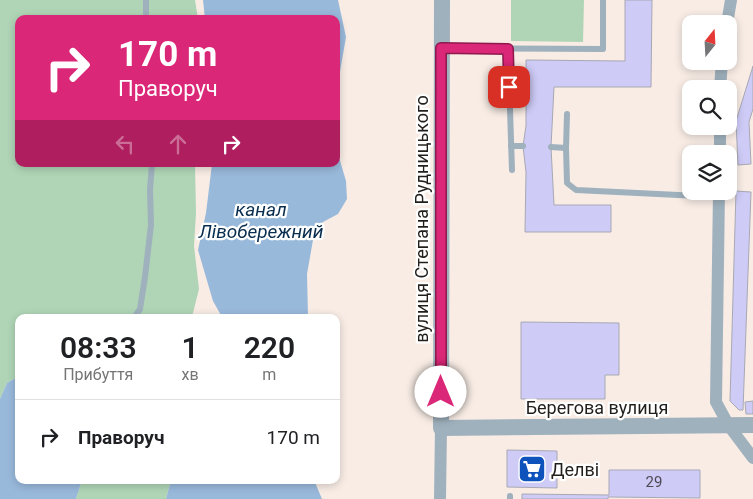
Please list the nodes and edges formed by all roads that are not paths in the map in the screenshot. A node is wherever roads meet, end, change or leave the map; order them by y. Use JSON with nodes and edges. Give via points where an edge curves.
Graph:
{"nodes":[{"id":1,"x":146,"y":0,"type":"edge"},
{"id":2,"x":442,"y":0,"type":"edge"},
{"id":3,"x":603,"y":0,"type":"edge"},
{"id":4,"x":731,"y":0,"type":"edge"},
{"id":5,"x":146,"y":15,"type":"edge"},
{"id":6,"x":728,"y":15,"type":"edge"},
{"id":7,"x":441,"y":48,"type":"junction"},
{"id":8,"x":508,"y":49,"type":"junction"},
{"id":9,"x":566,"y":114,"type":"dead end"},
{"id":10,"x":511,"y":146,"type":"junction"},
{"id":11,"x":523,"y":146,"type":"dead end"},
{"id":12,"x":551,"y":147,"type":"dead end"},
{"id":13,"x":566,"y":148,"type":"junction"},
{"id":14,"x":152,"y":167,"type":"edge"},
{"id":15,"x":512,"y":170,"type":"dead end"},
{"id":16,"x":682,"y":193,"type":"edge"},
{"id":17,"x":719,"y":200,"type":"edge"},
{"id":18,"x":137,"y":314,"type":"edge"},
{"id":19,"x":753,"y":425,"type":"edge"},
{"id":20,"x":729,"y":426,"type":"junction"},
{"id":21,"x":441,"y":428,"type":"junction"},
{"id":22,"x":753,"y":458,"type":"edge"},
{"id":23,"x":440,"y":499,"type":"edge"}],
"edges":[{"from":1,"to":5,"type":"lane"},
{"from":2,"to":7,"type":"street","name":"вулиця Степана Рудницького"},
{"from":3,"to":8,"type":"lane","via":[[603,49]]},
{"from":4,"to":6,"type":"street"},
{"from":7,"to":8,"type":"lane"},
{"from":7,"to":21,"type":"street","name":"вулиця Степана Рудницького"},
{"from":8,"to":10,"type":"lane"},
{"from":9,"to":13,"type":"lane"},
{"from":10,"to":11,"type":"lane"},
{"from":10,"to":15,"type":"lane"},
{"from":12,"to":13,"type":"lane"},
{"from":13,"to":16,"type":"lane","via":[[567,184],[576,190]]},
{"from":14,"to":18,"type":"lane","via":[[151,226]]},
{"from":17,"to":20,"type":"street","via":[[716,402]]},
{"from":19,"to":20,"type":"street","name":"Берегова вулиця"},
{"from":20,"to":21,"type":"street","name":"Берегова вулиця"},
{"from":20,"to":22,"type":"street"},
{"from":21,"to":23,"type":"street","name":"вулиця Степана Рудницького"}]}
